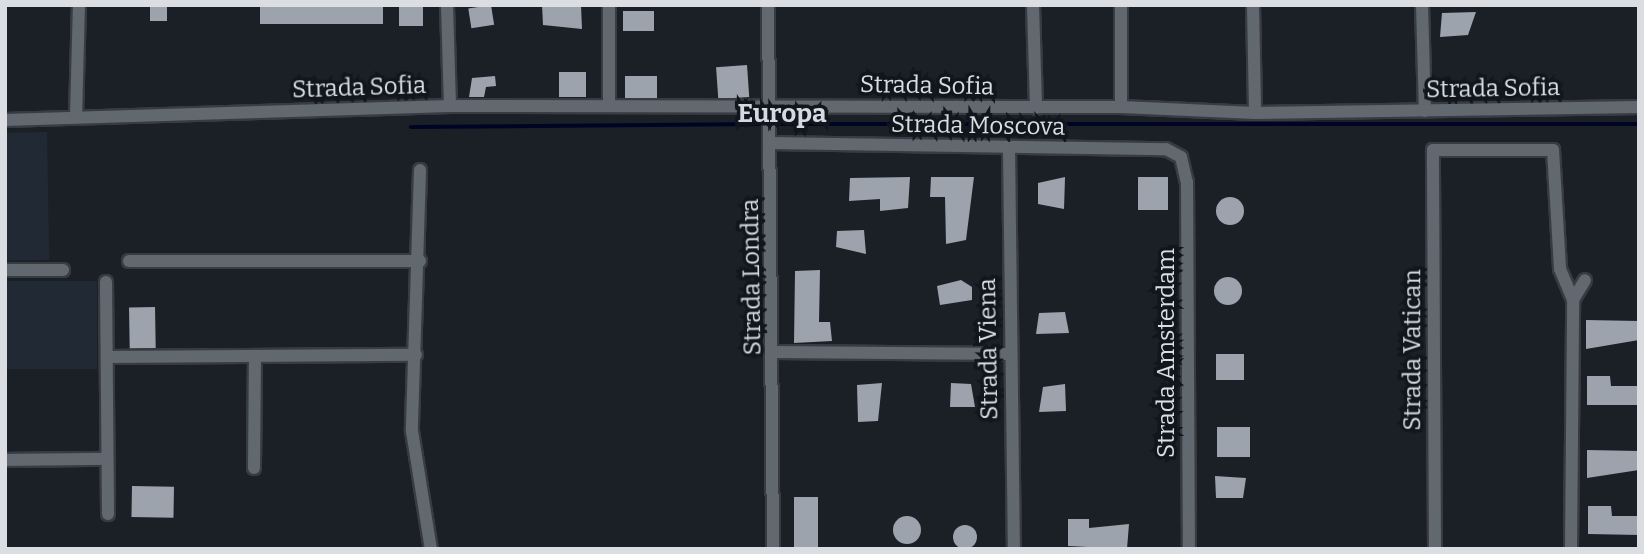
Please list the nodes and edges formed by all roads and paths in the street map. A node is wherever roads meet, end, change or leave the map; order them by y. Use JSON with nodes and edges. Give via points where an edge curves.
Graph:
{"nodes":[{"id":1,"x":79,"y":5,"type":"edge"},
{"id":2,"x":447,"y":5,"type":"edge"},
{"id":3,"x":609,"y":5,"type":"edge"},
{"id":4,"x":768,"y":5,"type":"edge"},
{"id":5,"x":1033,"y":5,"type":"edge"},
{"id":6,"x":1121,"y":5,"type":"edge"},
{"id":7,"x":1253,"y":5,"type":"edge"},
{"id":8,"x":1422,"y":5,"type":"edge"},
{"id":9,"x":450,"y":106,"type":"junction"},
{"id":10,"x":609,"y":106,"type":"junction"},
{"id":11,"x":1121,"y":107,"type":"junction"},
{"id":12,"x":1639,"y":107,"type":"edge"},
{"id":13,"x":1036,"y":108,"type":"junction"},
{"id":14,"x":769,"y":111,"type":"junction"},
{"id":15,"x":1425,"y":111,"type":"junction"},
{"id":16,"x":1255,"y":113,"type":"junction"},
{"id":17,"x":76,"y":117,"type":"junction"},
{"id":18,"x":5,"y":120,"type":"edge"},
{"id":19,"x":770,"y":137,"type":"junction"},
{"id":20,"x":1009,"y":148,"type":"junction"},
{"id":21,"x":1181,"y":158,"type":"joint"},
{"id":22,"x":420,"y":170,"type":"dead end"},
{"id":23,"x":129,"y":261,"type":"dead end"},
{"id":24,"x":420,"y":261,"type":"junction"},
{"id":25,"x":5,"y":270,"type":"edge"},
{"id":26,"x":63,"y":270,"type":"dead end"},
{"id":27,"x":1585,"y":280,"type":"dead end"},
{"id":28,"x":106,"y":282,"type":"dead end"},
{"id":29,"x":1573,"y":300,"type":"junction"},
{"id":30,"x":775,"y":352,"type":"junction"},
{"id":31,"x":1009,"y":354,"type":"junction"},
{"id":32,"x":416,"y":355,"type":"junction"},
{"id":33,"x":255,"y":356,"type":"junction"},
{"id":34,"x":107,"y":357,"type":"junction"},
{"id":35,"x":107,"y":459,"type":"junction"},
{"id":36,"x":5,"y":460,"type":"edge"},
{"id":37,"x":254,"y":468,"type":"dead end"},
{"id":38,"x":108,"y":514,"type":"dead end"},
{"id":39,"x":431,"y":549,"type":"edge"},
{"id":40,"x":773,"y":549,"type":"edge"},
{"id":41,"x":1014,"y":549,"type":"edge"},
{"id":42,"x":1189,"y":549,"type":"edge"},
{"id":43,"x":1435,"y":549,"type":"edge"},
{"id":44,"x":1571,"y":549,"type":"edge"}],
"edges":[{"from":1,"to":17,"type":"street"},
{"from":2,"to":9,"type":"street"},
{"from":3,"to":10,"type":"street"},
{"from":4,"to":14,"type":"street","name":"Strada Londra"},
{"from":5,"to":13,"type":"street"},
{"from":6,"to":11,"type":"street"},
{"from":7,"to":16,"type":"street"},
{"from":8,"to":15,"type":"street"},
{"from":9,"to":10,"type":"street","name":"Strada Sofia"},
{"from":9,"to":17,"type":"street","name":"Strada Sofia"},
{"from":10,"to":14,"type":"street","name":"Strada Sofia"},
{"from":11,"to":13,"type":"street","name":"Strada Sofia"},
{"from":11,"to":16,"type":"street","name":"Strada Sofia"},
{"from":12,"to":15,"type":"street","name":"Strada Sofia"},
{"from":13,"to":14,"type":"street","name":"Strada Sofia"},
{"from":14,"to":19,"type":"street","name":"Strada Londra"},
{"from":15,"to":16,"type":"street","name":"Strada Sofia"},
{"from":17,"to":18,"type":"street","name":"Strada Sofia"},
{"from":19,"to":20,"type":"street","name":"Strada Moscova"},
{"from":19,"to":30,"type":"street","name":"Strada Londra"},
{"from":20,"to":21,"type":"street","name":"Strada Moscova","via":[[1166,149]]},
{"from":20,"to":31,"type":"street","name":"Strada Viena"},
{"from":21,"to":42,"type":"street","name":"Strada Amsterdam","via":[[1187,182]]},
{"from":22,"to":24,"type":"street"},
{"from":23,"to":24,"type":"street"},
{"from":24,"to":32,"type":"street"},
{"from":25,"to":26,"type":"street"},
{"from":27,"to":29,"type":"street"},
{"from":28,"to":34,"type":"street"},
{"from":29,"to":43,"type":"street","name":"Strada Vatican","via":[[1560,268],[1553,150],[1433,150]]},
{"from":29,"to":44,"type":"street"},
{"from":30,"to":31,"type":"street"},
{"from":30,"to":40,"type":"street","name":"Strada Londra"},
{"from":31,"to":41,"type":"street","name":"Strada Viena"},
{"from":32,"to":33,"type":"street"},
{"from":32,"to":39,"type":"street","via":[[412,431]]},
{"from":33,"to":34,"type":"street"},
{"from":33,"to":37,"type":"street"},
{"from":34,"to":35,"type":"street"},
{"from":35,"to":36,"type":"street"},
{"from":35,"to":38,"type":"street"}]}
